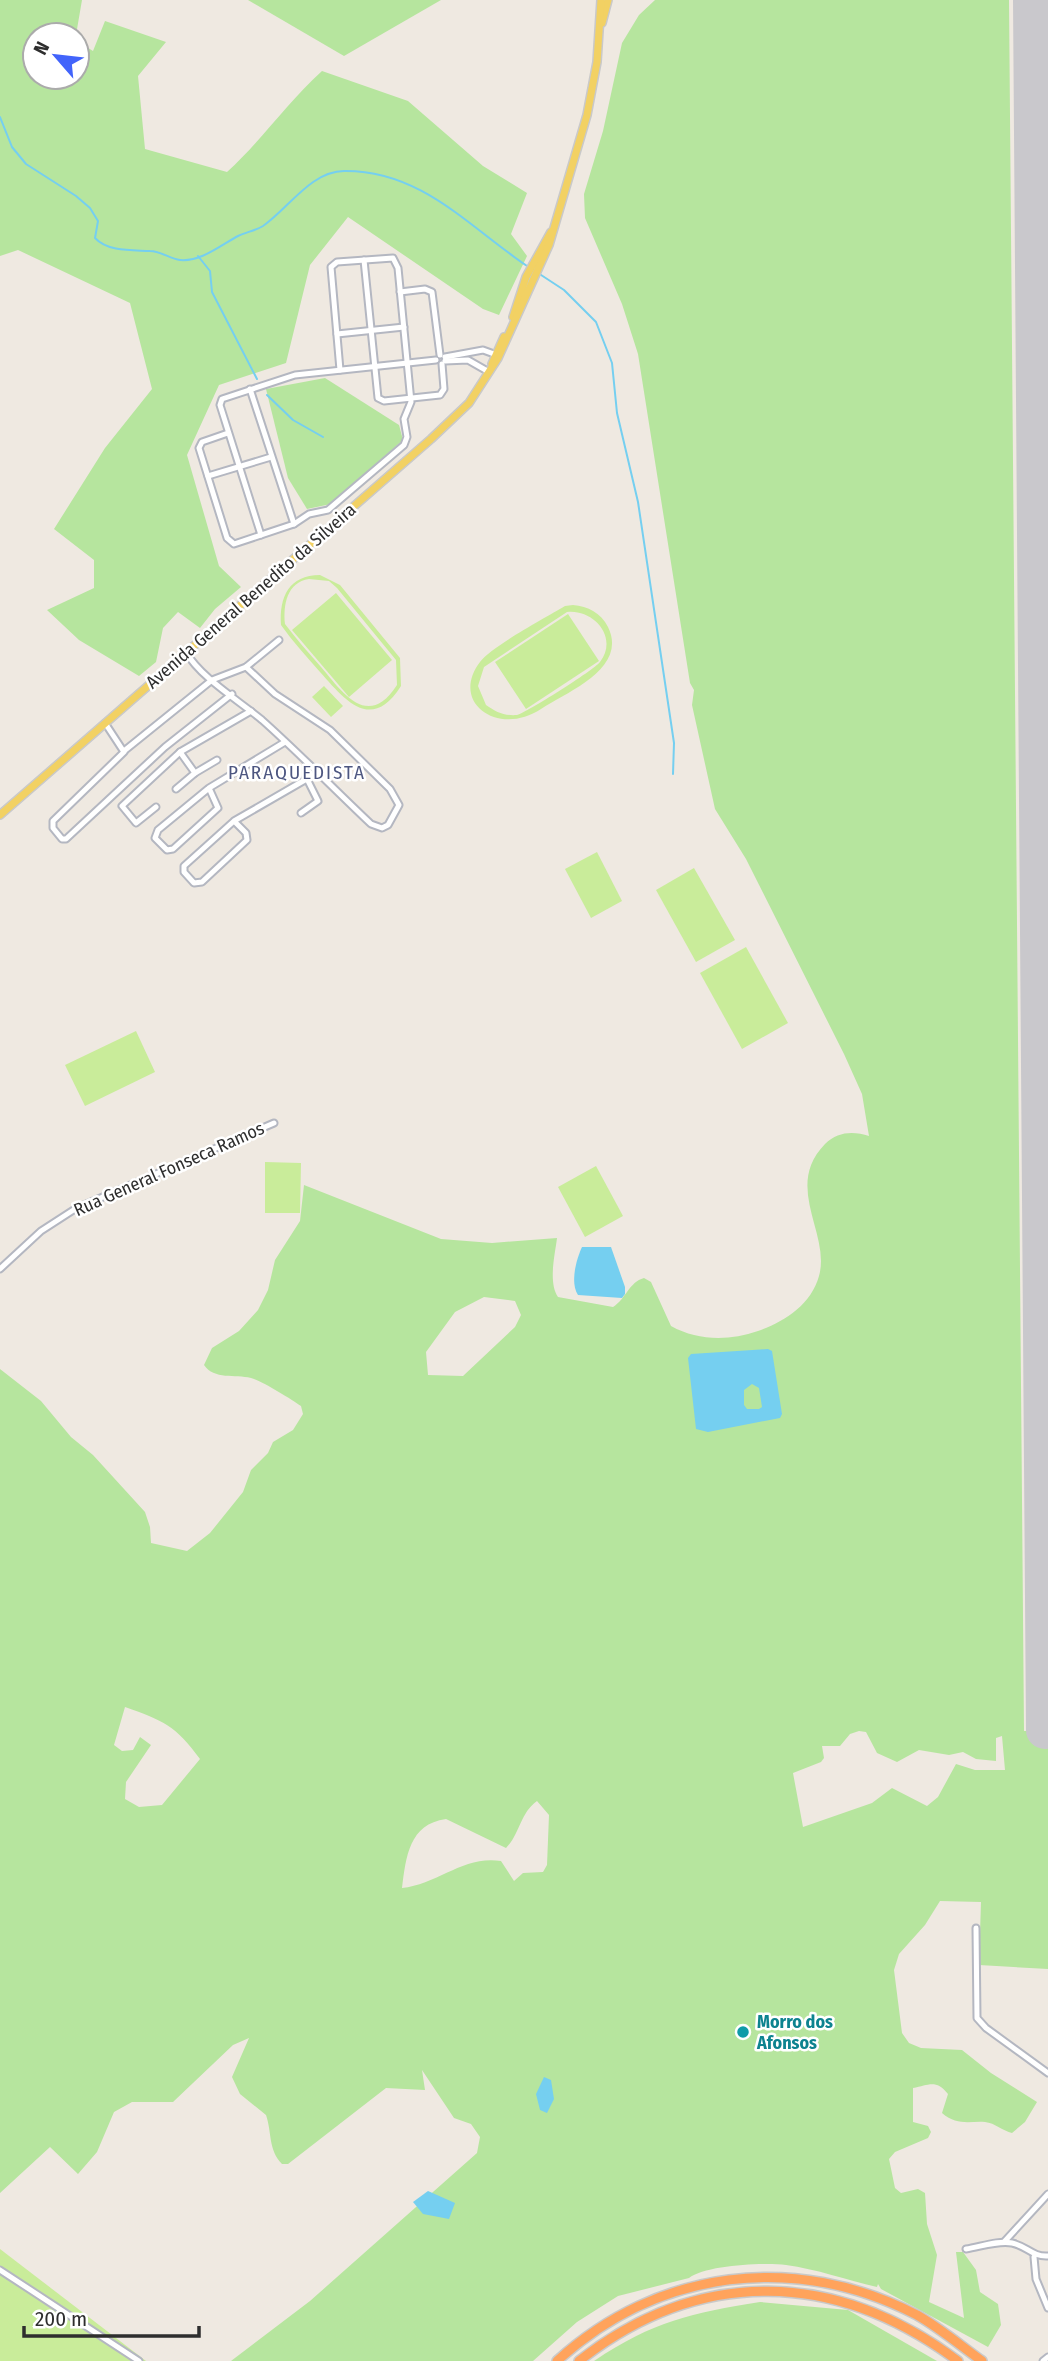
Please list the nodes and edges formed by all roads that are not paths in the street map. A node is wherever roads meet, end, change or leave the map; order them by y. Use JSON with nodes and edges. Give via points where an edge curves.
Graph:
{"nodes":[{"id":1,"x":601,"y":0,"type":"edge"},
{"id":2,"x":608,"y":0,"type":"edge"},
{"id":3,"x":600,"y":31,"type":"junction"},
{"id":4,"x":363,"y":260,"type":"junction"},
{"id":5,"x":400,"y":292,"type":"junction"},
{"id":6,"x":404,"y":327,"type":"junction"},
{"id":7,"x":370,"y":331,"type":"junction"},
{"id":8,"x":337,"y":334,"type":"junction"},
{"id":9,"x":442,"y":360,"type":"junction"},
{"id":10,"x":407,"y":363,"type":"junction"},
{"id":11,"x":493,"y":364,"type":"junction"},
{"id":12,"x":374,"y":366,"type":"junction"},
{"id":13,"x":340,"y":370,"type":"junction"},
{"id":14,"x":250,"y":389,"type":"junction"},
{"id":15,"x":411,"y":399,"type":"junction"},
{"id":16,"x":228,"y":433,"type":"junction"},
{"id":17,"x":271,"y":457,"type":"junction"},
{"id":18,"x":239,"y":467,"type":"junction"},
{"id":19,"x":208,"y":477,"type":"junction"},
{"id":20,"x":295,"y":524,"type":"junction"},
{"id":21,"x":261,"y":535,"type":"junction"},
{"id":22,"x":279,"y":640,"type":"dead end"},
{"id":23,"x":186,"y":651,"type":"junction"},
{"id":24,"x":246,"y":667,"type":"junction"},
{"id":25,"x":212,"y":680,"type":"junction"},
{"id":26,"x":232,"y":694,"type":"junction"},
{"id":27,"x":251,"y":711,"type":"junction"},
{"id":28,"x":105,"y":723,"type":"junction"},
{"id":29,"x":285,"y":742,"type":"junction"},
{"id":30,"x":124,"y":751,"type":"junction"},
{"id":31,"x":180,"y":752,"type":"junction"},
{"id":32,"x":217,"y":760,"type":"dead end"},
{"id":33,"x":195,"y":773,"type":"junction"},
{"id":34,"x":317,"y":773,"type":"junction"},
{"id":35,"x":307,"y":779,"type":"junction"},
{"id":36,"x":209,"y":788,"type":"junction"},
{"id":37,"x":176,"y":789,"type":"dead end"},
{"id":38,"x":156,"y":807,"type":"dead end"},
{"id":39,"x":301,"y":813,"type":"dead end"},
{"id":40,"x":0,"y":815,"type":"edge"},
{"id":41,"x":234,"y":821,"type":"junction"},
{"id":42,"x":274,"y":1122,"type":"dead end"},
{"id":43,"x":0,"y":1269,"type":"edge"},
{"id":44,"x":976,"y":1928,"type":"dead end"},
{"id":45,"x":1048,"y":2073,"type":"edge"},
{"id":46,"x":1048,"y":2194,"type":"edge"},
{"id":47,"x":1004,"y":2242,"type":"junction"},
{"id":48,"x":967,"y":2249,"type":"dead end"},
{"id":49,"x":1048,"y":2256,"type":"edge"},
{"id":50,"x":1034,"y":2257,"type":"junction"},
{"id":51,"x":0,"y":2270,"type":"edge"},
{"id":52,"x":1048,"y":2308,"type":"edge"},
{"id":53,"x":1048,"y":2357,"type":"edge"},
{"id":54,"x":139,"y":2361,"type":"edge"},
{"id":55,"x":557,"y":2361,"type":"edge"},
{"id":56,"x":579,"y":2361,"type":"edge"},
{"id":57,"x":958,"y":2361,"type":"edge"},
{"id":58,"x":982,"y":2361,"type":"edge"},
{"id":59,"x":1043,"y":2361,"type":"edge"}],
"edges":[{"from":1,"to":3,"type":"main road","name":"Avenida General Benedito da Silveira"},
{"from":2,"to":3,"type":"main road","name":"Avenida General Benedito da Silveira"},
{"from":3,"to":11,"type":"main road","name":"Avenida General Benedito da Silveira","via":[[581,139],[554,228]]},
{"from":4,"to":5,"type":"street","via":[[395,259]]},
{"from":4,"to":7,"type":"street"},
{"from":4,"to":8,"type":"street","via":[[337,262],[331,267]]},
{"from":5,"to":6,"type":"street"},
{"from":5,"to":9,"type":"street","via":[[432,292]]},
{"from":6,"to":7,"type":"street"},
{"from":6,"to":10,"type":"street"},
{"from":7,"to":8,"type":"street"},
{"from":7,"to":12,"type":"street"},
{"from":8,"to":13,"type":"street"},
{"from":9,"to":10,"type":"street"},
{"from":9,"to":11,"type":"street"},
{"from":9,"to":11,"type":"street","via":[[485,350]]},
{"from":9,"to":15,"type":"street","via":[[442,394]]},
{"from":10,"to":12,"type":"street"},
{"from":10,"to":15,"type":"street"},
{"from":11,"to":23,"type":"main road","name":"Avenida General Benedito da Silveira","via":[[473,398],[452,420]]},
{"from":12,"to":13,"type":"street"},
{"from":12,"to":15,"type":"street","via":[[380,400]]},
{"from":13,"to":14,"type":"street","via":[[295,375]]},
{"from":14,"to":16,"type":"street","via":[[221,400]]},
{"from":14,"to":17,"type":"street"},
{"from":15,"to":20,"type":"street","via":[[404,419],[404,445],[334,506],[309,513]]},
{"from":16,"to":18,"type":"street"},
{"from":16,"to":19,"type":"street","via":[[200,445]]},
{"from":17,"to":18,"type":"street"},
{"from":17,"to":20,"type":"street"},
{"from":18,"to":19,"type":"street"},
{"from":18,"to":21,"type":"street"},
{"from":19,"to":21,"type":"street","via":[[229,541],[236,544]]},
{"from":20,"to":21,"type":"street"},
{"from":22,"to":24,"type":"street"},
{"from":23,"to":25,"type":"street"},
{"from":23,"to":28,"type":"main road","name":"Avenida General Benedito da Silveira"},
{"from":24,"to":25,"type":"street"},
{"from":24,"to":34,"type":"street","via":[[275,694],[330,730],[390,789],[399,805],[393,820],[382,828],[371,824]]},
{"from":25,"to":26,"type":"street"},
{"from":25,"to":30,"type":"street"},
{"from":26,"to":27,"type":"street"},
{"from":26,"to":30,"type":"street","via":[[62,839],[53,821]]},
{"from":27,"to":29,"type":"street"},
{"from":27,"to":31,"type":"street"},
{"from":28,"to":30,"type":"street"},
{"from":28,"to":40,"type":"main road","name":"Avenida General Benedito da Silveira"},
{"from":29,"to":34,"type":"street"},
{"from":29,"to":36,"type":"street"},
{"from":31,"to":33,"type":"street"},
{"from":31,"to":38,"type":"street","via":[[122,806],[136,823]]},
{"from":32,"to":33,"type":"street"},
{"from":33,"to":37,"type":"street"},
{"from":34,"to":35,"type":"street"},
{"from":35,"to":39,"type":"street","via":[[318,801]]},
{"from":35,"to":41,"type":"street"},
{"from":36,"to":36,"type":"street","via":[[158,830],[156,838],[167,850],[218,808]]},
{"from":41,"to":41,"type":"street","via":[[184,866],[194,883],[202,882],[247,840],[246,832]]},
{"from":42,"to":43,"type":"street","name":"Rua General Fonseca Ramos","via":[[75,1209],[41,1231]]},
{"from":44,"to":45,"type":"street","via":[[977,2018]]},
{"from":46,"to":47,"type":"street"},
{"from":47,"to":48,"type":"street"},
{"from":47,"to":50,"type":"street","via":[[1015,2243]]},
{"from":49,"to":50,"type":"street"},
{"from":50,"to":52,"type":"street"},
{"from":51,"to":54,"type":"street"},
{"from":53,"to":59,"type":"street"},
{"from":55,"to":58,"type":"highway","via":[[593,2332],[642,2304],[699,2285],[761,2275],[821,2281],[890,2303],[923,2318]]},
{"from":56,"to":57,"type":"highway","via":[[623,2330],[664,2310],[725,2293],[754,2291],[849,2302],[907,2326]]}]}
